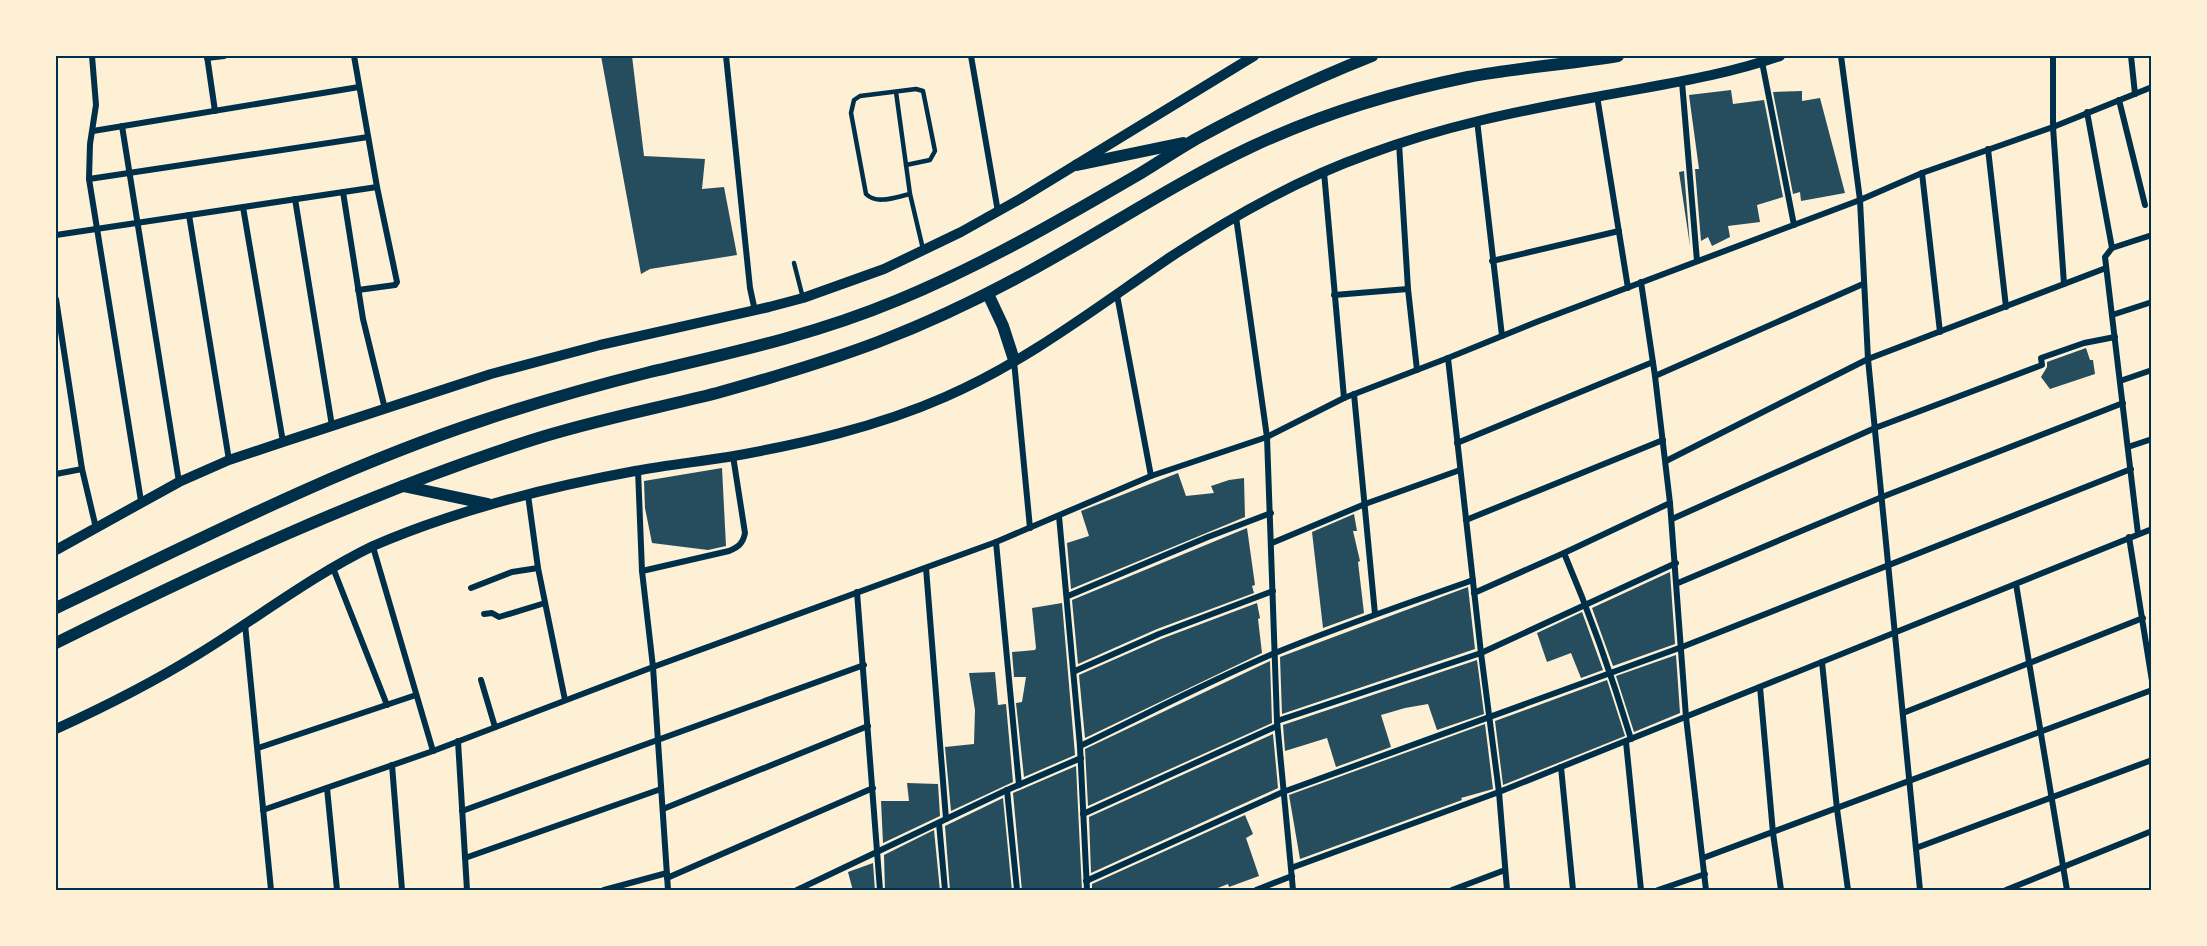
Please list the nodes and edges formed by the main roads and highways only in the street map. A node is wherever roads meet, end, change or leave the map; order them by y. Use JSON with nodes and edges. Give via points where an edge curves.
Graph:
{"nodes":[{"id":1,"x":1371,"y":56,"type":"edge"},
{"id":2,"x":1618,"y":56,"type":"edge"},
{"id":3,"x":1193,"y":141,"type":"junction"},
{"id":4,"x":1077,"y":165,"type":"road end"},
{"id":5,"x":988,"y":294,"type":"junction"},
{"id":6,"x":1014,"y":360,"type":"road end"},
{"id":7,"x":402,"y":486,"type":"junction"},
{"id":8,"x":488,"y":504,"type":"road end"},
{"id":9,"x":56,"y":608,"type":"edge"},
{"id":10,"x":56,"y":643,"type":"edge"}],
"edges":[{"from":1,"to":3,"type":"main road","via":[[1298,87]]},
{"from":2,"to":5,"type":"main road","via":[[1473,76],[1417,88],[1306,124],[1200,173]]},
{"from":3,"to":4,"type":"main road"},
{"from":3,"to":9,"type":"main road","via":[[988,258],[898,300],[804,334],[594,387],[427,439],[266,506]]},
{"from":5,"to":6,"type":"main road"},
{"from":5,"to":7,"type":"main road","via":[[822,362],[534,439]]},
{"from":7,"to":8,"type":"main road"},
{"from":7,"to":10,"type":"main road","via":[[242,553]]}]}
